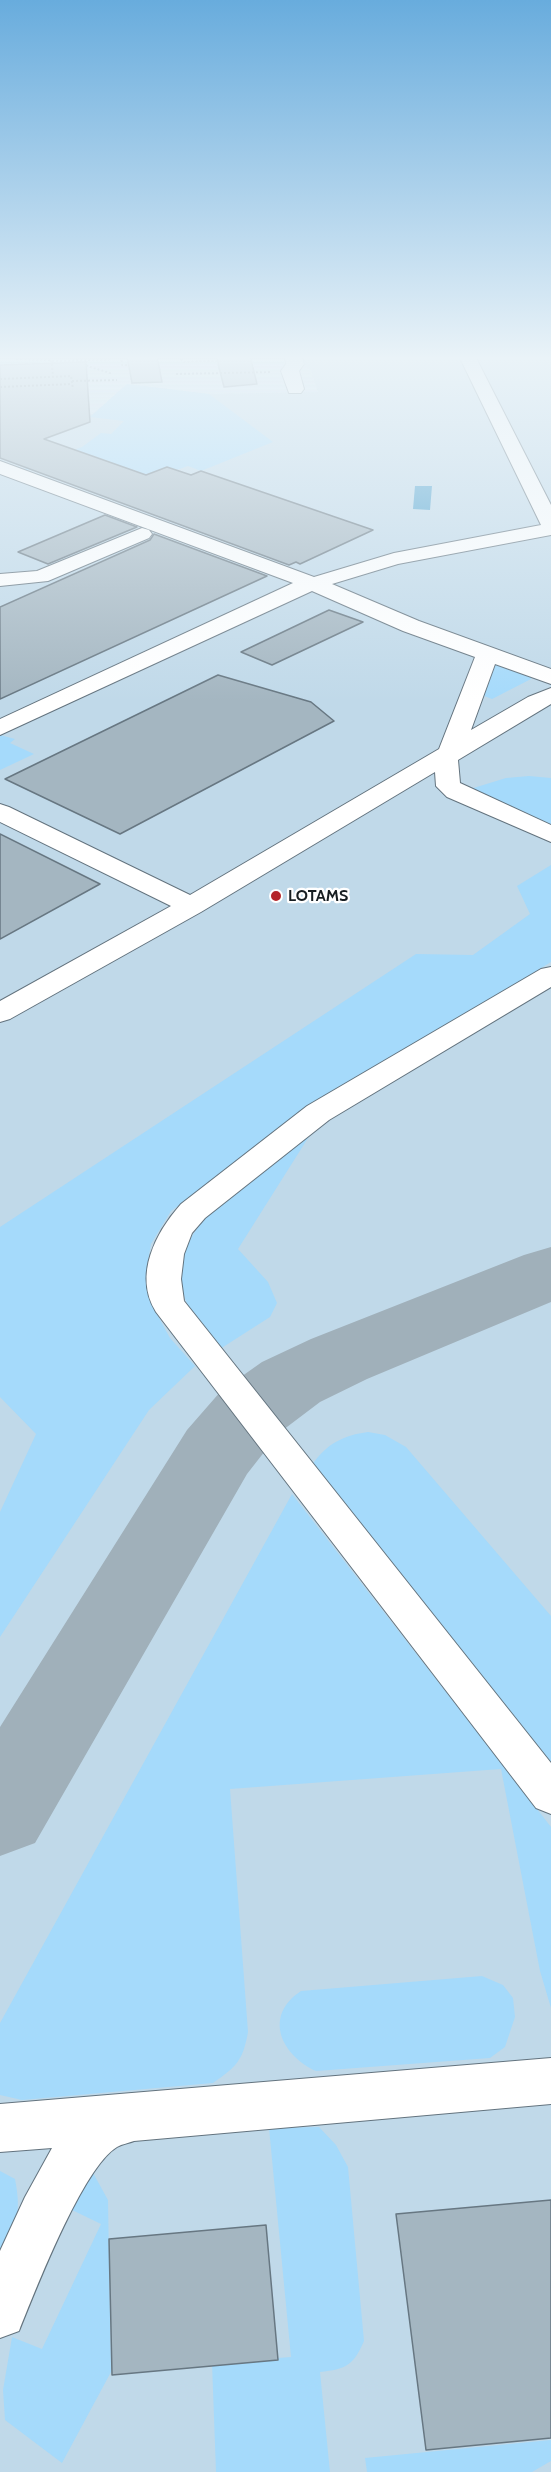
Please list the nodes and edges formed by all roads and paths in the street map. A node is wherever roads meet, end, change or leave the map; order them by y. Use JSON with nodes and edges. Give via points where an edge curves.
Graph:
{"nodes":[{"id":1,"x":12,"y":471,"type":"edge"},
{"id":2,"x":524,"y":471,"type":"edge"},
{"id":3,"x":551,"y":527,"type":"edge"},
{"id":4,"x":142,"y":534,"type":"dead end"},
{"id":5,"x":0,"y":561,"type":"edge"},
{"id":6,"x":42,"y":577,"type":"junction"},
{"id":7,"x":0,"y":580,"type":"edge"},
{"id":8,"x":312,"y":583,"type":"junction"},
{"id":9,"x":487,"y":654,"type":"junction"},
{"id":10,"x":551,"y":677,"type":"edge"},
{"id":11,"x":551,"y":695,"type":"edge"},
{"id":12,"x":0,"y":728,"type":"edge"},
{"id":13,"x":449,"y":755,"type":"junction"},
{"id":14,"x":0,"y":812,"type":"edge"},
{"id":15,"x":551,"y":834,"type":"edge"},
{"id":16,"x":191,"y":906,"type":"junction"},
{"id":17,"x":551,"y":975,"type":"edge"},
{"id":18,"x":0,"y":1014,"type":"edge"},
{"id":19,"x":551,"y":1796,"type":"edge"},
{"id":20,"x":551,"y":2081,"type":"edge"},
{"id":21,"x":133,"y":2117,"type":"junction"},
{"id":22,"x":0,"y":2128,"type":"edge"},
{"id":23,"x":0,"y":2312,"type":"edge"}],
"edges":[{"from":1,"to":8,"type":"lane"},
{"from":2,"to":3,"type":"lane"},
{"from":3,"to":8,"type":"lane","via":[[394,559]]},
{"from":4,"to":6,"type":"lane"},
{"from":5,"to":6,"type":"lane"},
{"from":6,"to":7,"type":"lane"},
{"from":8,"to":9,"type":"lane"},
{"from":8,"to":12,"type":"lane"},
{"from":9,"to":10,"type":"lane"},
{"from":9,"to":13,"type":"lane"},
{"from":11,"to":13,"type":"lane"},
{"from":13,"to":15,"type":"lane","via":[[448,786]]},
{"from":13,"to":16,"type":"lane"},
{"from":14,"to":16,"type":"lane"},
{"from":16,"to":18,"type":"lane"},
{"from":17,"to":19,"type":"lane","via":[[327,1107],[193,1211],[180,1225],[165,1257],[165,1294],[168,1304],[250,1412]]},
{"from":20,"to":21,"type":"lane"},
{"from":21,"to":22,"type":"lane"},
{"from":21,"to":23,"type":"lane","via":[[97,2132],[78,2153]]}]}
